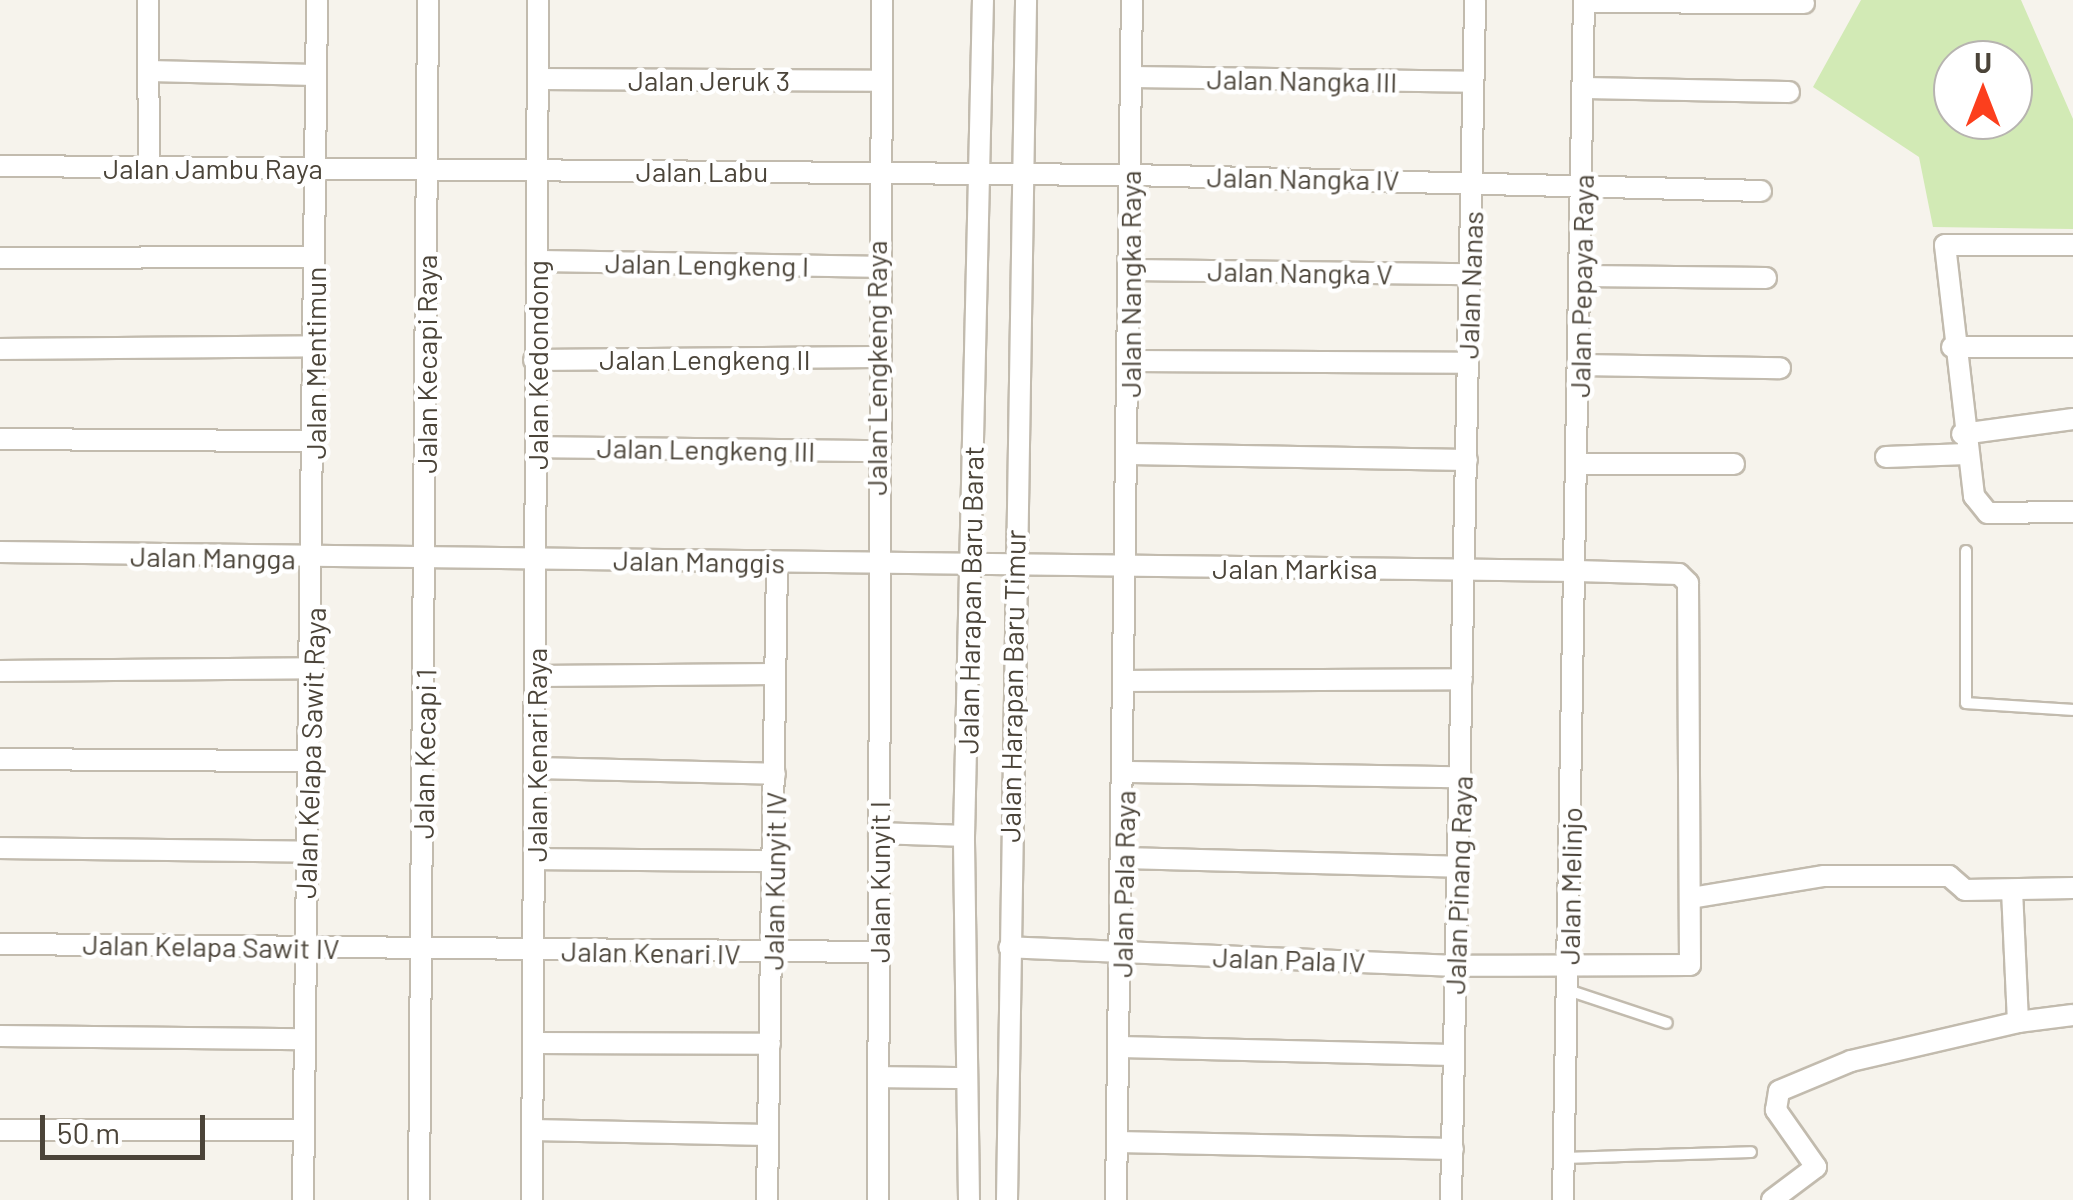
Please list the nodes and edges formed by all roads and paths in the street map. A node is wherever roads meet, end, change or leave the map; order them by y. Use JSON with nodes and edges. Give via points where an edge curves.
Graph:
{"nodes":[{"id":1,"x":148,"y":0,"type":"edge"},
{"id":2,"x":317,"y":0,"type":"edge"},
{"id":3,"x":428,"y":0,"type":"edge"},
{"id":4,"x":538,"y":0,"type":"edge"},
{"id":5,"x":882,"y":0,"type":"edge"},
{"id":6,"x":983,"y":0,"type":"edge"},
{"id":7,"x":1026,"y":0,"type":"edge"},
{"id":8,"x":1132,"y":0,"type":"edge"},
{"id":9,"x":1475,"y":0,"type":"edge"},
{"id":10,"x":1584,"y":1,"type":"edge"},
{"id":11,"x":1804,"y":3,"type":"dead end"},
{"id":12,"x":149,"y":71,"type":"junction"},
{"id":13,"x":315,"y":75,"type":"junction"},
{"id":14,"x":1132,"y":77,"type":"junction"},
{"id":15,"x":538,"y":80,"type":"junction"},
{"id":16,"x":880,"y":80,"type":"junction"},
{"id":17,"x":1473,"y":82,"type":"junction"},
{"id":18,"x":1583,"y":88,"type":"junction"},
{"id":19,"x":1790,"y":92,"type":"dead end"},
{"id":20,"x":0,"y":166,"type":"edge"},
{"id":21,"x":314,"y":168,"type":"junction"},
{"id":22,"x":149,"y":169,"type":"junction"},
{"id":23,"x":426,"y":170,"type":"junction"},
{"id":24,"x":537,"y":170,"type":"junction"},
{"id":25,"x":878,"y":172,"type":"junction"},
{"id":26,"x":978,"y":173,"type":"junction"},
{"id":27,"x":1024,"y":173,"type":"junction"},
{"id":28,"x":1131,"y":174,"type":"junction"},
{"id":29,"x":1472,"y":181,"type":"junction"},
{"id":30,"x":1582,"y":185,"type":"junction"},
{"id":31,"x":1761,"y":191,"type":"dead end"},
{"id":32,"x":2073,"y":244,"type":"edge"},
{"id":33,"x":314,"y":256,"type":"junction"},
{"id":34,"x":0,"y":258,"type":"edge"},
{"id":35,"x":537,"y":261,"type":"junction"},
{"id":36,"x":877,"y":267,"type":"junction"},
{"id":37,"x":1130,"y":270,"type":"junction"},
{"id":38,"x":1470,"y":274,"type":"junction"},
{"id":39,"x":1581,"y":276,"type":"junction"},
{"id":40,"x":1766,"y":278,"type":"dead end"},
{"id":41,"x":315,"y":346,"type":"junction"},
{"id":42,"x":1952,"y":347,"type":"junction"},
{"id":43,"x":2073,"y":347,"type":"edge"},
{"id":44,"x":0,"y":349,"type":"edge"},
{"id":45,"x":876,"y":358,"type":"junction"},
{"id":46,"x":534,"y":360,"type":"junction"},
{"id":47,"x":1130,"y":361,"type":"junction"},
{"id":48,"x":1467,"y":362,"type":"junction"},
{"id":49,"x":1580,"y":365,"type":"junction"},
{"id":50,"x":1780,"y":368,"type":"dead end"},
{"id":51,"x":2073,"y":418,"type":"edge"},
{"id":52,"x":0,"y":438,"type":"edge"},
{"id":53,"x":316,"y":441,"type":"junction"},
{"id":54,"x":1965,"y":444,"type":"junction"},
{"id":55,"x":536,"y":447,"type":"junction"},
{"id":56,"x":876,"y":451,"type":"junction"},
{"id":57,"x":1129,"y":454,"type":"junction"},
{"id":58,"x":1886,"y":457,"type":"dead end"},
{"id":59,"x":1467,"y":460,"type":"junction"},
{"id":60,"x":1580,"y":464,"type":"junction"},
{"id":61,"x":1734,"y":464,"type":"dead end"},
{"id":62,"x":2073,"y":512,"type":"edge"},
{"id":63,"x":1966,"y":551,"type":"dead end"},
{"id":64,"x":0,"y":552,"type":"edge"},
{"id":65,"x":316,"y":559,"type":"junction"},
{"id":66,"x":426,"y":559,"type":"junction"},
{"id":67,"x":538,"y":560,"type":"junction"},
{"id":68,"x":777,"y":562,"type":"junction"},
{"id":69,"x":875,"y":563,"type":"junction"},
{"id":70,"x":972,"y":564,"type":"junction"},
{"id":71,"x":1013,"y":566,"type":"junction"},
{"id":72,"x":1128,"y":567,"type":"junction"},
{"id":73,"x":1464,"y":570,"type":"junction"},
{"id":74,"x":1577,"y":572,"type":"junction"},
{"id":75,"x":313,"y":668,"type":"junction"},
{"id":76,"x":0,"y":671,"type":"edge"},
{"id":77,"x":776,"y":674,"type":"junction"},
{"id":78,"x":537,"y":676,"type":"junction"},
{"id":79,"x":1462,"y":679,"type":"junction"},
{"id":80,"x":1126,"y":681,"type":"junction"},
{"id":81,"x":2073,"y":710,"type":"edge"},
{"id":82,"x":0,"y":759,"type":"edge"},
{"id":83,"x":310,"y":761,"type":"junction"},
{"id":84,"x":536,"y":768,"type":"junction"},
{"id":85,"x":1125,"y":772,"type":"junction"},
{"id":86,"x":776,"y":774,"type":"junction"},
{"id":87,"x":1461,"y":778,"type":"junction"},
{"id":88,"x":880,"y":833,"type":"junction"},
{"id":89,"x":964,"y":836,"type":"junction"},
{"id":90,"x":0,"y":848,"type":"edge"},
{"id":91,"x":307,"y":852,"type":"junction"},
{"id":92,"x":1124,"y":858,"type":"junction"},
{"id":93,"x":535,"y":859,"type":"junction"},
{"id":94,"x":774,"y":861,"type":"junction"},
{"id":95,"x":1458,"y":867,"type":"junction"},
{"id":96,"x":2073,"y":888,"type":"edge"},
{"id":97,"x":2012,"y":890,"type":"junction"},
{"id":98,"x":1691,"y":898,"type":"junction"},
{"id":99,"x":0,"y":944,"type":"edge"},
{"id":100,"x":1009,"y":947,"type":"junction"},
{"id":101,"x":304,"y":948,"type":"junction"},
{"id":102,"x":422,"y":949,"type":"junction"},
{"id":103,"x":534,"y":951,"type":"junction"},
{"id":104,"x":879,"y":952,"type":"junction"},
{"id":105,"x":1122,"y":952,"type":"junction"},
{"id":106,"x":774,"y":953,"type":"junction"},
{"id":107,"x":1456,"y":966,"type":"junction"},
{"id":108,"x":1568,"y":968,"type":"junction"},
{"id":109,"x":1568,"y":990,"type":"junction"},
{"id":110,"x":2073,"y":1015,"type":"edge"},
{"id":111,"x":2018,"y":1022,"type":"junction"},
{"id":112,"x":1667,"y":1023,"type":"dead end"},
{"id":113,"x":0,"y":1036,"type":"edge"},
{"id":114,"x":304,"y":1039,"type":"junction"},
{"id":115,"x":534,"y":1042,"type":"junction"},
{"id":116,"x":770,"y":1044,"type":"junction"},
{"id":117,"x":1120,"y":1047,"type":"junction"},
{"id":118,"x":1452,"y":1055,"type":"junction"},
{"id":119,"x":879,"y":1077,"type":"junction"},
{"id":120,"x":966,"y":1078,"type":"junction"},
{"id":121,"x":0,"y":1130,"type":"edge"},
{"id":122,"x":303,"y":1130,"type":"junction"},
{"id":123,"x":533,"y":1130,"type":"junction"},
{"id":124,"x":767,"y":1135,"type":"junction"},
{"id":125,"x":1117,"y":1142,"type":"junction"},
{"id":126,"x":1453,"y":1149,"type":"junction"},
{"id":127,"x":1751,"y":1152,"type":"dead end"},
{"id":128,"x":1564,"y":1158,"type":"junction"},
{"id":129,"x":302,"y":1200,"type":"edge"},
{"id":130,"x":419,"y":1200,"type":"edge"},
{"id":131,"x":532,"y":1200,"type":"edge"},
{"id":132,"x":766,"y":1200,"type":"edge"},
{"id":133,"x":878,"y":1200,"type":"edge"},
{"id":134,"x":968,"y":1200,"type":"edge"},
{"id":135,"x":1007,"y":1200,"type":"edge"},
{"id":136,"x":1116,"y":1200,"type":"edge"},
{"id":137,"x":1451,"y":1200,"type":"edge"},
{"id":138,"x":1564,"y":1200,"type":"edge"},
{"id":139,"x":1772,"y":1200,"type":"edge"}],
"edges":[{"from":1,"to":12,"type":"street"},
{"from":2,"to":13,"type":"street","name":"Jalan Mentimun"},
{"from":3,"to":23,"type":"street","name":"Jalan Kecapi Raya"},
{"from":4,"to":15,"type":"street","name":"Jalan Kedondong"},
{"from":5,"to":16,"type":"street","name":"Jalan Lengkeng Raya"},
{"from":6,"to":26,"type":"street","name":"Jalan Harapan Baru Barat"},
{"from":7,"to":27,"type":"street"},
{"from":8,"to":14,"type":"street","name":"Jalan Nangka Raya"},
{"from":9,"to":17,"type":"street","name":"Jalan Nanas"},
{"from":10,"to":11,"type":"street"},
{"from":10,"to":18,"type":"street","name":"Jalan Pepaya Raya"},
{"from":12,"to":13,"type":"street"},
{"from":12,"to":22,"type":"street"},
{"from":13,"to":21,"type":"street","name":"Jalan Mentimun"},
{"from":14,"to":17,"type":"street","name":"Jalan Nangka III"},
{"from":14,"to":28,"type":"street","name":"Jalan Nangka Raya"},
{"from":15,"to":16,"type":"street","name":"Jalan Jeruk 3"},
{"from":15,"to":24,"type":"street","name":"Jalan Kedondong"},
{"from":16,"to":25,"type":"street","name":"Jalan Lengkeng Raya"},
{"from":17,"to":29,"type":"street","name":"Jalan Nanas"},
{"from":18,"to":19,"type":"street"},
{"from":18,"to":30,"type":"street","name":"Jalan Pepaya Raya"},
{"from":20,"to":22,"type":"street","name":"Jalan Jambu Raya"},
{"from":21,"to":22,"type":"street","name":"Jalan Jambu Raya"},
{"from":21,"to":23,"type":"street","name":"Jalan Jambu Raya"},
{"from":21,"to":33,"type":"street","name":"Jalan Mentimun"},
{"from":23,"to":24,"type":"street","name":"Jalan Labu"},
{"from":23,"to":66,"type":"street","name":"Jalan Kecapi Raya"},
{"from":24,"to":25,"type":"street","name":"Jalan Labu"},
{"from":24,"to":35,"type":"street","name":"Jalan Kedondong"},
{"from":25,"to":26,"type":"street","name":"Jalan Labu"},
{"from":25,"to":36,"type":"street","name":"Jalan Lengkeng Raya"},
{"from":26,"to":27,"type":"street","name":"Jalan Labu"},
{"from":26,"to":70,"type":"street","name":"Jalan Harapan Baru Barat"},
{"from":27,"to":28,"type":"street","name":"Jalan Nangka IV"},
{"from":27,"to":71,"type":"street","name":"Jalan Harapan Baru Timur"},
{"from":28,"to":29,"type":"street","name":"Jalan Nangka IV"},
{"from":28,"to":37,"type":"street","name":"Jalan Nangka Raya"},
{"from":29,"to":30,"type":"street","name":"Jalan Nangka IV"},
{"from":29,"to":38,"type":"street","name":"Jalan Nanas"},
{"from":30,"to":31,"type":"street","name":"Jalan Nangka IV"},
{"from":30,"to":39,"type":"street","name":"Jalan Pepaya Raya"},
{"from":32,"to":42,"type":"street","via":[[1946,245]]},
{"from":33,"to":34,"type":"street"},
{"from":33,"to":41,"type":"street","name":"Jalan Mentimun"},
{"from":35,"to":36,"type":"street","name":"Jalan Lengkeng I"},
{"from":35,"to":46,"type":"street","name":"Jalan Kedondong"},
{"from":36,"to":45,"type":"street","name":"Jalan Lengkeng Raya"},
{"from":37,"to":38,"type":"street","name":"Jalan Nangka V"},
{"from":37,"to":47,"type":"street","name":"Jalan Nangka Raya"},
{"from":38,"to":48,"type":"street","name":"Jalan Nanas"},
{"from":39,"to":40,"type":"street"},
{"from":39,"to":49,"type":"street","name":"Jalan Pepaya Raya"},
{"from":41,"to":44,"type":"street"},
{"from":41,"to":53,"type":"street","name":"Jalan Mentimun"},
{"from":42,"to":43,"type":"street"},
{"from":42,"to":54,"type":"street"},
{"from":45,"to":46,"type":"street","name":"Jalan Lengkeng II"},
{"from":45,"to":56,"type":"street","name":"Jalan Lengkeng Raya"},
{"from":46,"to":55,"type":"street","name":"Jalan Kedondong"},
{"from":47,"to":48,"type":"street"},
{"from":47,"to":57,"type":"street","name":"Jalan Nangka Raya"},
{"from":48,"to":59,"type":"street","name":"Jalan Nanas"},
{"from":49,"to":50,"type":"street"},
{"from":49,"to":60,"type":"street","name":"Jalan Pepaya Raya"},
{"from":51,"to":54,"type":"street"},
{"from":52,"to":53,"type":"street"},
{"from":53,"to":65,"type":"street","name":"Jalan Mentimun"},
{"from":54,"to":58,"type":"street"},
{"from":54,"to":62,"type":"street","via":[[1974,496],[1988,513]]},
{"from":55,"to":56,"type":"street","name":"Jalan Lengkeng III"},
{"from":55,"to":67,"type":"street","name":"Jalan Kedondong"},
{"from":56,"to":69,"type":"street","name":"Jalan Lengkeng Raya"},
{"from":57,"to":59,"type":"street"},
{"from":57,"to":72,"type":"street","name":"Jalan Nangka Raya"},
{"from":59,"to":73,"type":"street","name":"Jalan Nanas"},
{"from":60,"to":61,"type":"street"},
{"from":60,"to":74,"type":"street","name":"Jalan Pepaya Raya"},
{"from":63,"to":81,"type":"lane","via":[[1966,703]]},
{"from":64,"to":65,"type":"street","name":"Jalan Mangga"},
{"from":65,"to":66,"type":"street","name":"Jalan Mangga"},
{"from":65,"to":75,"type":"street","name":"Jalan Kelapa Sawit Raya"},
{"from":66,"to":67,"type":"street","name":"Jalan Manggis"},
{"from":66,"to":102,"type":"street","name":"Jalan Kecapi 1"},
{"from":67,"to":68,"type":"street","name":"Jalan Manggis"},
{"from":67,"to":78,"type":"street","name":"Jalan Kenari Raya"},
{"from":68,"to":69,"type":"street","name":"Jalan Manggis"},
{"from":68,"to":77,"type":"street","name":"Jalan Kunyit IV"},
{"from":69,"to":70,"type":"street","name":"Jalan Manggis"},
{"from":69,"to":88,"type":"street","name":"Jalan Kunyit I"},
{"from":70,"to":71,"type":"street","name":"Jalan Manggis"},
{"from":70,"to":89,"type":"street","name":"Jalan Harapan Baru Barat"},
{"from":71,"to":72,"type":"street","name":"Jalan Markisa"},
{"from":71,"to":100,"type":"street","name":"Jalan Harapan Baru Timur"},
{"from":72,"to":73,"type":"street","name":"Jalan Markisa"},
{"from":72,"to":80,"type":"street","name":"Jalan Pala Raya"},
{"from":73,"to":74,"type":"street","name":"Jalan Markisa"},
{"from":73,"to":79,"type":"street","name":"Jalan Pinang Raya"},
{"from":74,"to":98,"type":"street","name":"Jalan Markisa","via":[[1685,578]]},
{"from":74,"to":108,"type":"street","name":"Jalan Melinjo"},
{"from":75,"to":76,"type":"street"},
{"from":75,"to":83,"type":"street","name":"Jalan Kelapa Sawit Raya"},
{"from":77,"to":78,"type":"street"},
{"from":77,"to":86,"type":"street","name":"Jalan Kunyit IV"},
{"from":78,"to":84,"type":"street","name":"Jalan Kenari Raya"},
{"from":79,"to":80,"type":"street"},
{"from":79,"to":87,"type":"street","name":"Jalan Pinang Raya"},
{"from":80,"to":85,"type":"street","name":"Jalan Pala Raya"},
{"from":82,"to":83,"type":"street"},
{"from":83,"to":91,"type":"street","name":"Jalan Kelapa Sawit Raya"},
{"from":84,"to":86,"type":"street"},
{"from":84,"to":93,"type":"street","name":"Jalan Kenari Raya"},
{"from":85,"to":87,"type":"street"},
{"from":85,"to":92,"type":"street","name":"Jalan Pala Raya"},
{"from":86,"to":94,"type":"street","name":"Jalan Kunyit IV"},
{"from":87,"to":95,"type":"street","name":"Jalan Pinang Raya"},
{"from":88,"to":89,"type":"street"},
{"from":88,"to":104,"type":"street","name":"Jalan Kunyit I"},
{"from":89,"to":120,"type":"street","name":"Jalan Harapan Baru Barat"},
{"from":90,"to":91,"type":"street"},
{"from":91,"to":101,"type":"street","name":"Jalan Kelapa Sawit Raya"},
{"from":92,"to":95,"type":"street"},
{"from":92,"to":105,"type":"street","name":"Jalan Pala Raya"},
{"from":93,"to":94,"type":"street"},
{"from":93,"to":103,"type":"street","name":"Jalan Kenari Raya"},
{"from":94,"to":106,"type":"street","name":"Jalan Kunyit IV"},
{"from":95,"to":107,"type":"street","name":"Jalan Pinang Raya"},
{"from":96,"to":97,"type":"street"},
{"from":97,"to":98,"type":"street","via":[[1965,890],[1949,876],[1824,876]]},
{"from":97,"to":111,"type":"street"},
{"from":98,"to":108,"type":"street","name":"Jalan Pala IV","via":[[1690,966]]},
{"from":99,"to":101,"type":"street","name":"Jalan Kelapa Sawit IV"},
{"from":100,"to":105,"type":"street","name":"Jalan Pala IV"},
{"from":100,"to":135,"type":"street","name":"Jalan Harapan Baru Timur"},
{"from":101,"to":102,"type":"street","name":"Jalan Kelapa Sawit IV"},
{"from":101,"to":114,"type":"street","name":"Jalan Kelapa Sawit Raya"},
{"from":102,"to":103,"type":"street","name":"Jalan Kenari IV"},
{"from":102,"to":130,"type":"street","name":"Jalan Kecapi 1"},
{"from":103,"to":106,"type":"street","name":"Jalan Kenari IV"},
{"from":103,"to":115,"type":"street","name":"Jalan Kenari Raya"},
{"from":104,"to":106,"type":"street","name":"Jalan Kenari IV"},
{"from":104,"to":119,"type":"street","name":"Jalan Kunyit I"},
{"from":105,"to":107,"type":"street","name":"Jalan Pala IV"},
{"from":105,"to":117,"type":"street","name":"Jalan Pala Raya"},
{"from":106,"to":116,"type":"street","name":"Jalan Kunyit IV"},
{"from":107,"to":108,"type":"street","name":"Jalan Pala IV"},
{"from":107,"to":118,"type":"street","name":"Jalan Pinang Raya"},
{"from":108,"to":109,"type":"street","name":"Jalan Melinjo"},
{"from":109,"to":112,"type":"lane"},
{"from":109,"to":128,"type":"street","name":"Jalan Melinjo"},
{"from":110,"to":111,"type":"street"},
{"from":111,"to":139,"type":"street","via":[[1851,1060],[1779,1090],[1776,1110],[1816,1166]]},
{"from":113,"to":114,"type":"street"},
{"from":114,"to":122,"type":"street","name":"Jalan Kelapa Sawit Raya"},
{"from":115,"to":116,"type":"street"},
{"from":115,"to":123,"type":"street","name":"Jalan Kenari Raya"},
{"from":116,"to":124,"type":"street","name":"Jalan Kunyit IV"},
{"from":117,"to":118,"type":"street"},
{"from":117,"to":125,"type":"street","name":"Jalan Pala Raya"},
{"from":118,"to":126,"type":"street","name":"Jalan Pinang Raya"},
{"from":119,"to":120,"type":"street"},
{"from":119,"to":133,"type":"street","name":"Jalan Kunyit I"},
{"from":120,"to":134,"type":"street","name":"Jalan Harapan Baru Barat"},
{"from":121,"to":122,"type":"street"},
{"from":122,"to":129,"type":"street","name":"Jalan Kelapa Sawit Raya"},
{"from":123,"to":124,"type":"street"},
{"from":123,"to":131,"type":"street","name":"Jalan Kenari Raya"},
{"from":124,"to":132,"type":"street","name":"Jalan Kunyit IV"},
{"from":125,"to":126,"type":"street"},
{"from":125,"to":136,"type":"street","name":"Jalan Pala Raya"},
{"from":126,"to":137,"type":"street","name":"Jalan Pinang Raya"},
{"from":127,"to":128,"type":"lane"},
{"from":128,"to":138,"type":"street","name":"Jalan Melinjo"}]}
